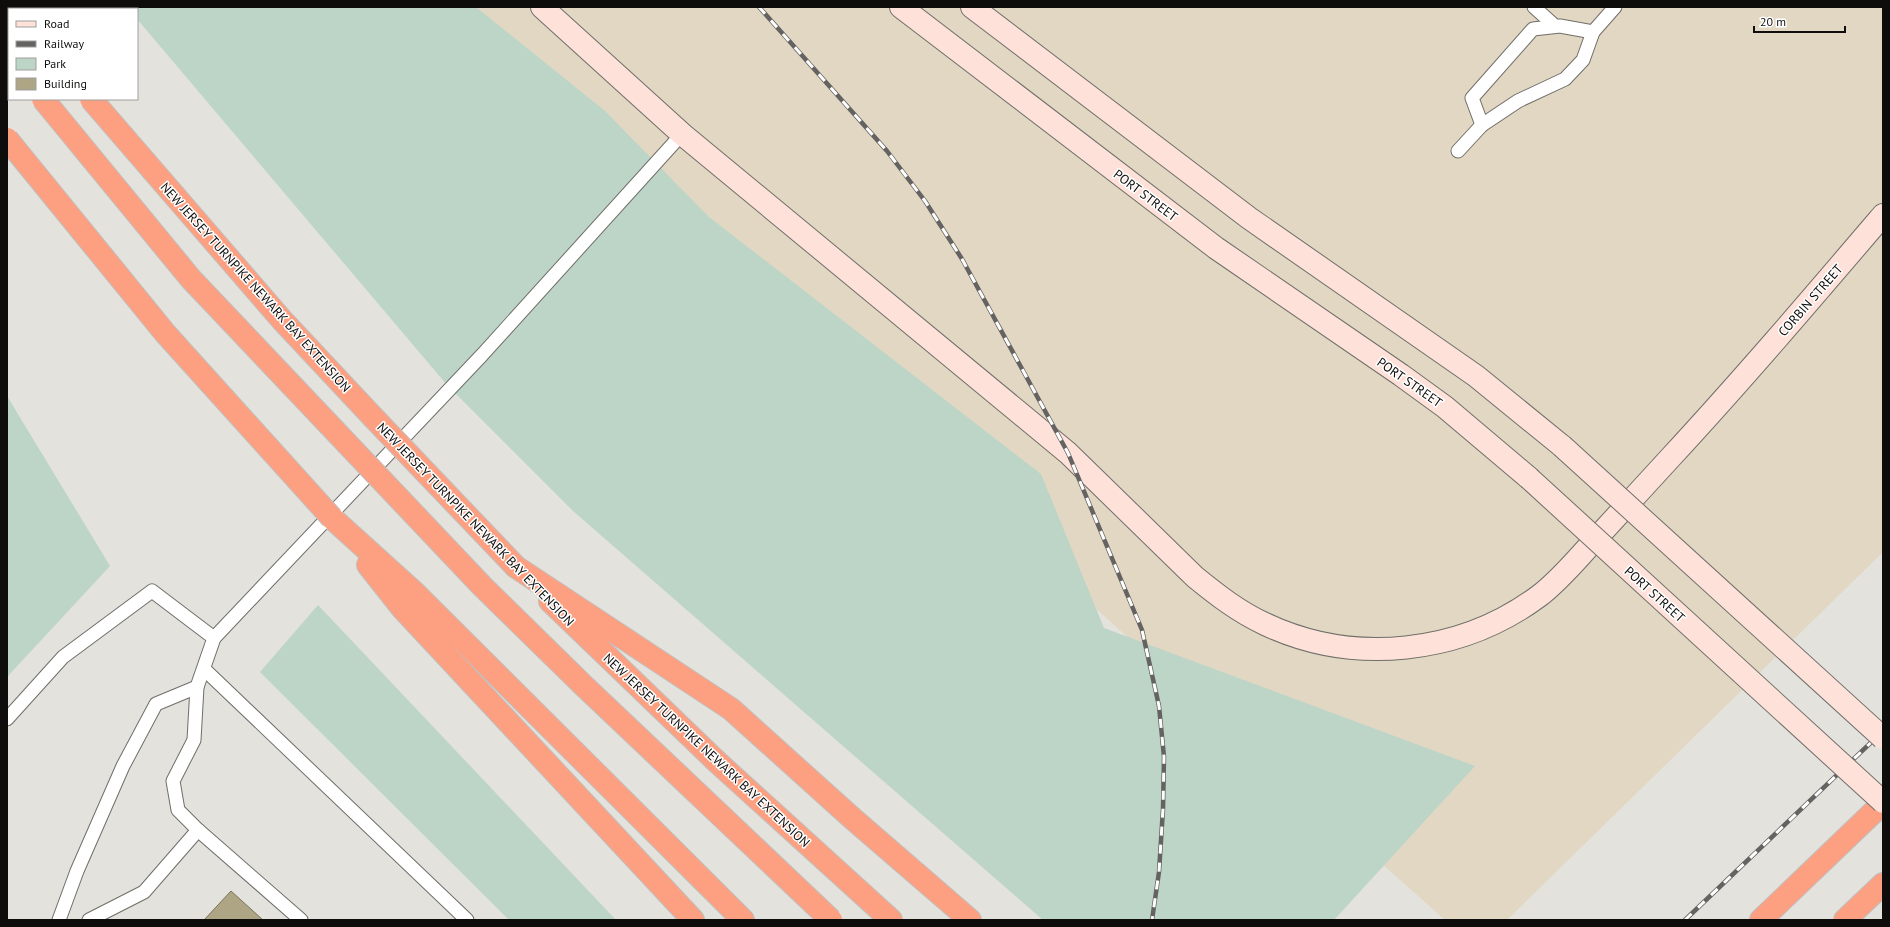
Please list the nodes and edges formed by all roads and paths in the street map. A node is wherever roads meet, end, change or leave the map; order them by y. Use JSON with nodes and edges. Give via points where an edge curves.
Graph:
{"nodes":[{"id":1,"x":542,"y":7,"type":"edge"},
{"id":2,"x":901,"y":7,"type":"edge"},
{"id":3,"x":972,"y":7,"type":"edge"},
{"id":4,"x":1534,"y":7,"type":"edge"},
{"id":5,"x":1615,"y":7,"type":"edge"},
{"id":6,"x":1555,"y":26,"type":"junction"},
{"id":7,"x":1593,"y":32,"type":"junction"},
{"id":8,"x":44,"y":100,"type":"edge"},
{"id":9,"x":92,"y":100,"type":"edge"},
{"id":10,"x":1482,"y":125,"type":"junction"},
{"id":11,"x":682,"y":134,"type":"junction"},
{"id":12,"x":7,"y":139,"type":"edge"},
{"id":13,"x":1458,"y":151,"type":"dead end"},
{"id":14,"x":1883,"y":215,"type":"edge"},
{"id":15,"x":332,"y":518,"type":"junction"},
{"id":16,"x":516,"y":567,"type":"junction"},
{"id":17,"x":214,"y":638,"type":"junction"},
{"id":18,"x":204,"y":669,"type":"junction"},
{"id":19,"x":197,"y":687,"type":"junction"},
{"id":20,"x":7,"y":719,"type":"edge"},
{"id":21,"x":1883,"y":738,"type":"edge"},
{"id":22,"x":1883,"y":802,"type":"edge"},
{"id":23,"x":198,"y":830,"type":"junction"},
{"id":24,"x":1877,"y":890,"type":"edge"},
{"id":25,"x":59,"y":920,"type":"edge"},
{"id":26,"x":89,"y":920,"type":"edge"},
{"id":27,"x":301,"y":920,"type":"edge"},
{"id":28,"x":467,"y":920,"type":"edge"},
{"id":29,"x":693,"y":920,"type":"edge"},
{"id":30,"x":743,"y":920,"type":"edge"},
{"id":31,"x":831,"y":920,"type":"edge"},
{"id":32,"x":891,"y":920,"type":"edge"},
{"id":33,"x":970,"y":920,"type":"edge"},
{"id":34,"x":1761,"y":920,"type":"edge"},
{"id":35,"x":1845,"y":920,"type":"edge"}],
"edges":[{"from":1,"to":11,"type":"main road","name":"CORBIN STREET"},
{"from":2,"to":22,"type":"main road","name":"PORT STREET","bridge":true,"via":[[1216,248],[1445,407],[1528,478]]},
{"from":3,"to":21,"type":"main road","bridge":true,"via":[[1237,209],[1476,376],[1562,446]]},
{"from":4,"to":6,"type":"lane"},
{"from":5,"to":7,"type":"lane"},
{"from":6,"to":7,"type":"lane"},
{"from":6,"to":10,"type":"lane","via":[[1533,29],[1472,98]]},
{"from":7,"to":10,"type":"lane","via":[[1583,60],[1565,79],[1518,101]]},
{"from":8,"to":31,"type":"highway","bridge":true,"via":[[191,279],[483,587]]},
{"from":9,"to":16,"type":"highway","name":"NEW JERSEY TURNPIKE NEWARK BAY EXTENSION","bridge":true,"via":[[282,320]]},
{"from":10,"to":13,"type":"lane"},
{"from":11,"to":14,"type":"main road","name":"CORBIN STREET","via":[[1068,453],[1195,577],[1217,595],[1265,624],[1318,643],[1346,648],[1403,648],[1458,637],[1485,628],[1541,594],[1575,562],[1738,384]]},
{"from":11,"to":17,"type":"lane","via":[[482,355]]},
{"from":12,"to":15,"type":"highway","bridge":true,"via":[[161,328]]},
{"from":15,"to":29,"type":"highway","via":[[402,608]]},
{"from":15,"to":30,"type":"highway","via":[[416,594]]},
{"from":16,"to":32,"type":"highway","name":"NEW JERSEY TURNPIKE NEWARK BAY EXTENSION","via":[[715,760]]},
{"from":16,"to":33,"type":"highway","via":[[730,709]]},
{"from":17,"to":18,"type":"lane"},
{"from":17,"to":20,"type":"lane","via":[[152,591],[63,657]]},
{"from":18,"to":19,"type":"lane"},
{"from":18,"to":28,"type":"lane"},
{"from":19,"to":23,"type":"lane","via":[[194,740],[173,781],[178,810]]},
{"from":19,"to":25,"type":"lane","via":[[156,704],[123,766],[76,871]]},
{"from":22,"to":34,"type":"highway"},
{"from":23,"to":26,"type":"lane","via":[[144,892]]},
{"from":23,"to":27,"type":"lane"},
{"from":24,"to":35,"type":"highway"}]}
